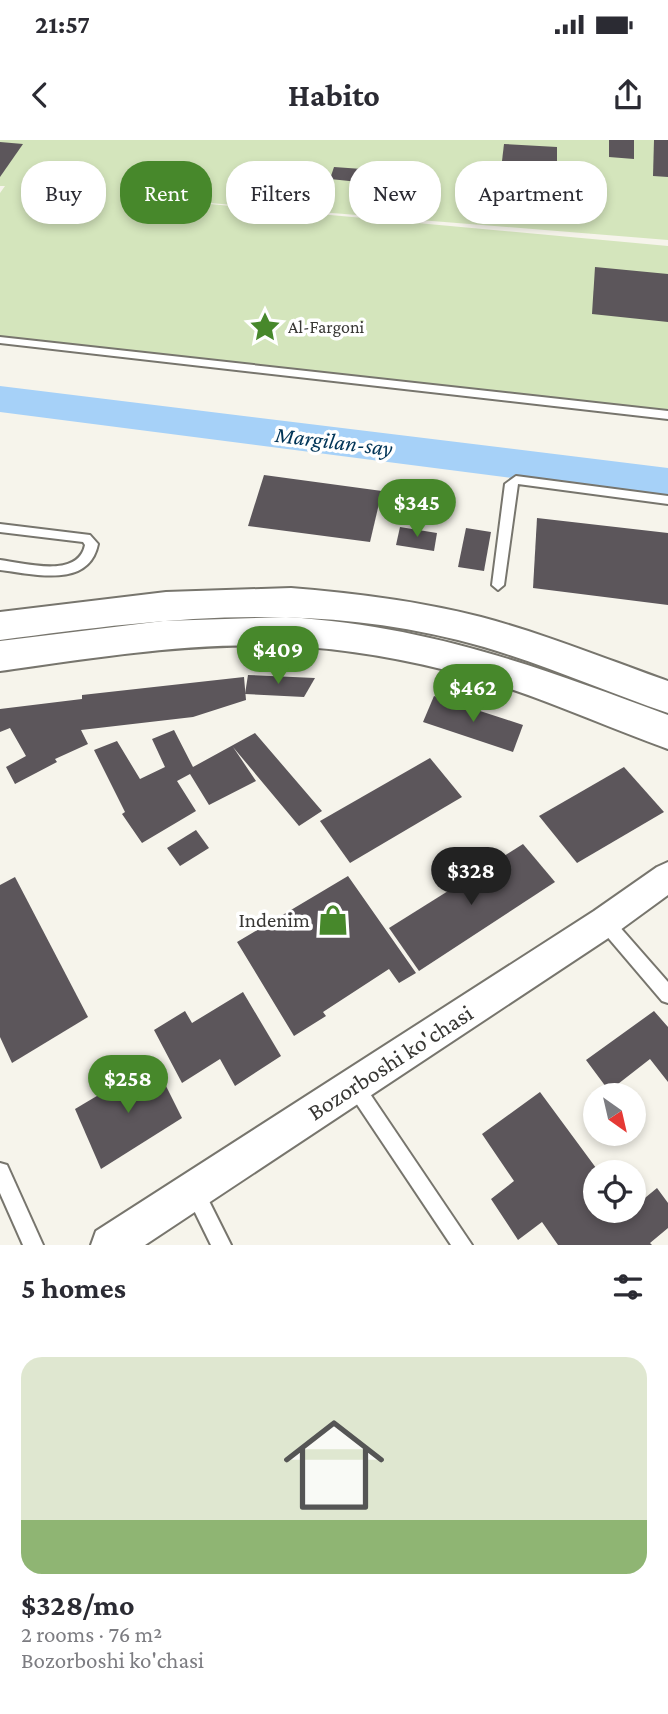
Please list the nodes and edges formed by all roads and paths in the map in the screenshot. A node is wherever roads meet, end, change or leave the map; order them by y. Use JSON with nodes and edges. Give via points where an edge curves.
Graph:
{"nodes":[{"id":1,"x":0,"y":340,"type":"edge"},
{"id":2,"x":668,"y":415,"type":"edge"},
{"id":3,"x":668,"y":500,"type":"edge"},
{"id":4,"x":0,"y":528,"type":"edge"},
{"id":5,"x":0,"y":565,"type":"edge"},
{"id":6,"x":498,"y":585,"type":"dead end"},
{"id":7,"x":0,"y":626,"type":"edge"},
{"id":8,"x":0,"y":656,"type":"edge"},
{"id":9,"x":668,"y":697,"type":"edge"},
{"id":10,"x":668,"y":732,"type":"edge"},
{"id":11,"x":668,"y":877,"type":"edge"},
{"id":12,"x":605,"y":922,"type":"junction"},
{"id":13,"x":668,"y":995,"type":"edge"},
{"id":14,"x":354,"y":1085,"type":"junction"},
{"id":15,"x":0,"y":1172,"type":"edge"},
{"id":16,"x":193,"y":1191,"type":"junction"},
{"id":17,"x":33,"y":1245,"type":"edge"},
{"id":18,"x":110,"y":1245,"type":"edge"},
{"id":19,"x":221,"y":1245,"type":"edge"},
{"id":20,"x":462,"y":1245,"type":"edge"}],
"edges":[{"from":1,"to":2,"type":"lane"},
{"from":3,"to":6,"type":"lane","via":[[516,480],[511,484]]},
{"from":4,"to":5,"type":"lane","via":[[86,538],[92,550],[79,567],[67,571]]},
{"from":7,"to":9,"type":"main road","via":[[132,609],[243,602],[332,604],[443,623],[527,645]]},
{"from":8,"to":10,"type":"main road","via":[[132,638],[242,632],[327,634],[435,652],[515,674]]},
{"from":11,"to":12,"type":"street","name":"Bozorboshi ko'chasi"},
{"from":12,"to":13,"type":"lane"},
{"from":12,"to":14,"type":"street","name":"Bozorboshi ko'chasi"},
{"from":14,"to":16,"type":"street","name":"Bozorboshi ko'chasi"},
{"from":14,"to":20,"type":"lane"},
{"from":15,"to":17,"type":"lane"},
{"from":16,"to":18,"type":"street","name":"Bozorboshi ko'chasi"},
{"from":16,"to":19,"type":"lane"}]}
